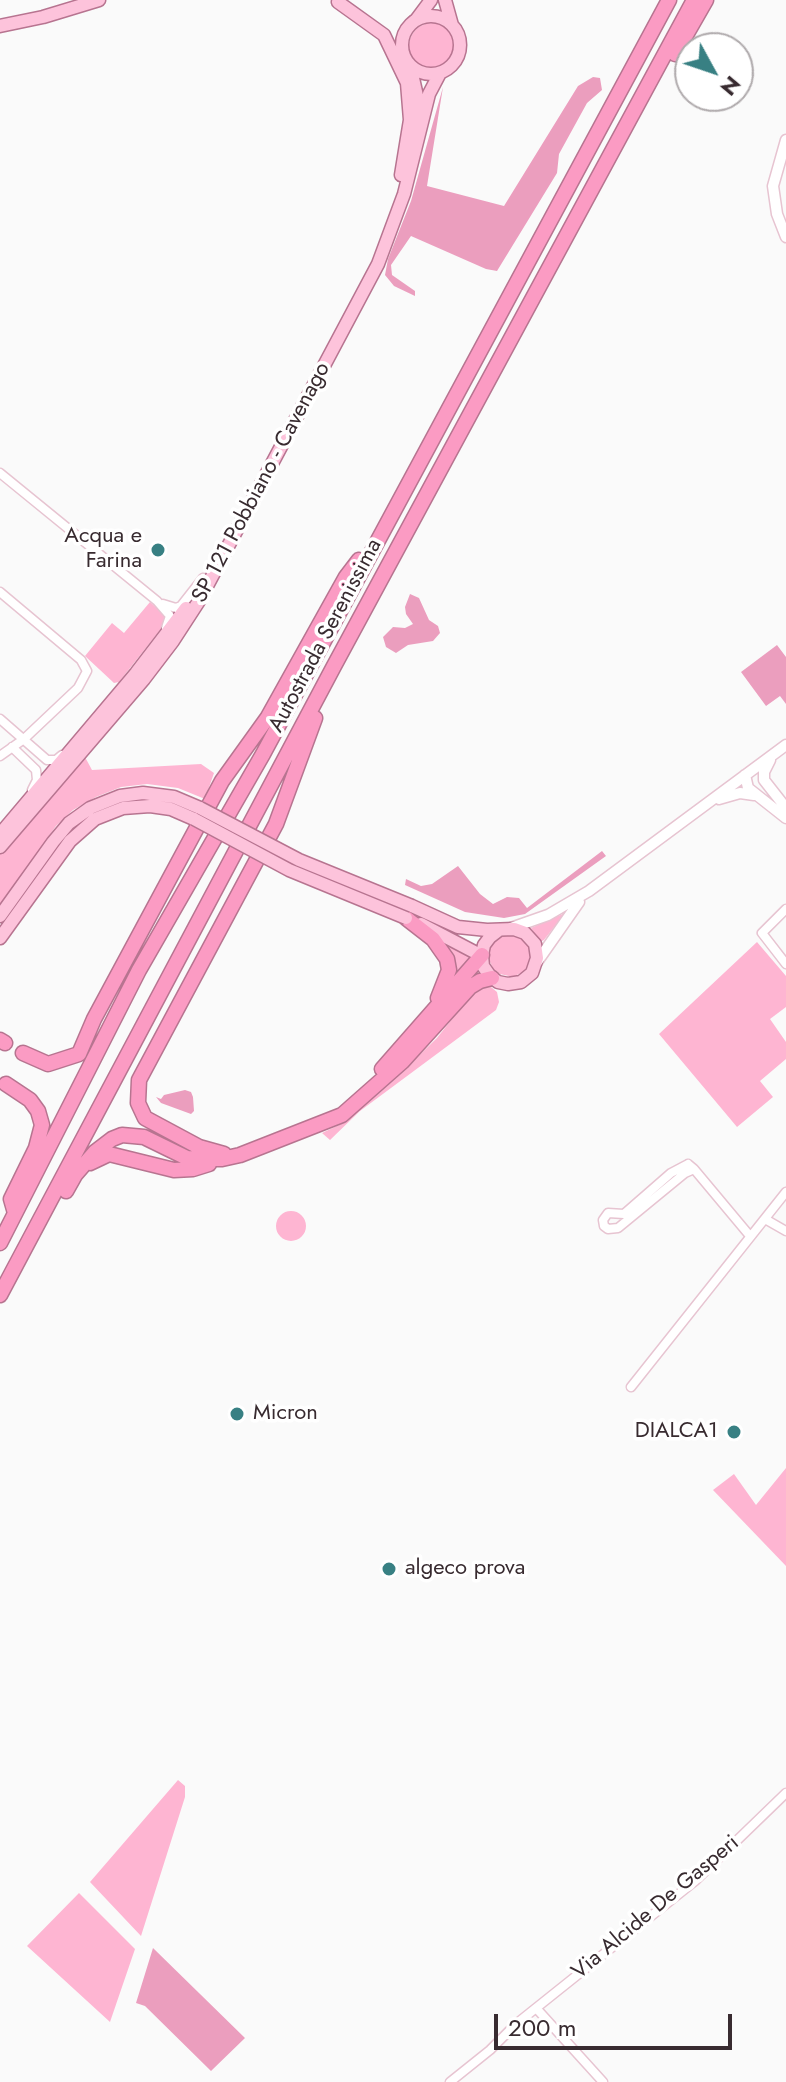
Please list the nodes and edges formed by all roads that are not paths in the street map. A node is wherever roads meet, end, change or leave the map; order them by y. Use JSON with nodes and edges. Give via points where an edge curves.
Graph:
{"nodes":[{"id":1,"x":99,"y":0,"type":"edge"},
{"id":2,"x":431,"y":0,"type":"edge"},
{"id":3,"x":445,"y":0,"type":"edge"},
{"id":4,"x":669,"y":0,"type":"edge"},
{"id":5,"x":694,"y":0,"type":"edge"},
{"id":6,"x":706,"y":0,"type":"edge"},
{"id":7,"x":336,"y":1,"type":"edge"},
{"id":8,"x":413,"y":23,"type":"junction"},
{"id":9,"x":452,"y":25,"type":"junction"},
{"id":10,"x":0,"y":26,"type":"edge"},
{"id":11,"x":402,"y":47,"type":"junction"},
{"id":12,"x":410,"y":65,"type":"junction"},
{"id":13,"x":440,"y":73,"type":"junction"},
{"id":14,"x":627,"y":123,"type":"junction"},
{"id":15,"x":786,"y":140,"type":"edge"},
{"id":16,"x":401,"y":175,"type":"junction"},
{"id":17,"x":786,"y":237,"type":"edge"},
{"id":18,"x":0,"y":473,"type":"edge"},
{"id":19,"x":382,"y":531,"type":"junction"},
{"id":20,"x":203,"y":578,"type":"junction"},
{"id":21,"x":0,"y":592,"type":"edge"},
{"id":22,"x":157,"y":601,"type":"junction"},
{"id":23,"x":334,"y":666,"type":"junction"},
{"id":24,"x":136,"y":673,"type":"junction"},
{"id":25,"x":0,"y":719,"type":"edge"},
{"id":26,"x":24,"y":739,"type":"junction"},
{"id":27,"x":783,"y":746,"type":"edge"},
{"id":28,"x":12,"y":747,"type":"junction"},
{"id":29,"x":0,"y":756,"type":"edge"},
{"id":30,"x":50,"y":766,"type":"junction"},
{"id":31,"x":745,"y":775,"type":"junction"},
{"id":32,"x":756,"y":796,"type":"junction"},
{"id":33,"x":703,"y":806,"type":"junction"},
{"id":34,"x":20,"y":810,"type":"junction"},
{"id":35,"x":785,"y":811,"type":"edge"},
{"id":36,"x":197,"y":814,"type":"junction"},
{"id":37,"x":3,"y":839,"type":"edge"},
{"id":38,"x":589,"y":891,"type":"junction"},
{"id":39,"x":786,"y":909,"type":"edge"},
{"id":40,"x":409,"y":912,"type":"junction"},
{"id":41,"x":0,"y":916,"type":"edge"},
{"id":42,"x":505,"y":929,"type":"junction"},
{"id":43,"x":0,"y":938,"type":"edge"},
{"id":44,"x":481,"y":956,"type":"junction"},
{"id":45,"x":537,"y":962,"type":"junction"},
{"id":46,"x":786,"y":964,"type":"edge"},
{"id":47,"x":492,"y":978,"type":"junction"},
{"id":48,"x":426,"y":1019,"type":"junction"},
{"id":49,"x":23,"y":1053,"type":"dead end"},
{"id":50,"x":6,"y":1084,"type":"dead end"},
{"id":51,"x":349,"y":1110,"type":"junction"},
{"id":52,"x":240,"y":1155,"type":"junction"},
{"id":53,"x":222,"y":1159,"type":"junction"},
{"id":54,"x":694,"y":1169,"type":"junction"},
{"id":55,"x":75,"y":1175,"type":"junction"},
{"id":56,"x":786,"y":1192,"type":"edge"},
{"id":57,"x":15,"y":1213,"type":"junction"},
{"id":58,"x":765,"y":1219,"type":"junction"},
{"id":59,"x":786,"y":1231,"type":"edge"},
{"id":60,"x":750,"y":1236,"type":"junction"},
{"id":61,"x":0,"y":1243,"type":"edge"},
{"id":62,"x":0,"y":1295,"type":"edge"},
{"id":63,"x":0,"y":1306,"type":"edge"},
{"id":64,"x":631,"y":1387,"type":"dead end"},
{"id":65,"x":786,"y":1793,"type":"edge"},
{"id":66,"x":536,"y":2008,"type":"junction"},
{"id":67,"x":450,"y":2082,"type":"edge"},
{"id":68,"x":603,"y":2082,"type":"edge"}],
"edges":[{"from":1,"to":10,"type":"main road"},
{"from":2,"to":8,"type":"main road"},
{"from":3,"to":9,"type":"main road","name":"SP 121 Pobbiano - Cavenago"},
{"from":4,"to":19,"type":"highway","name":"Autostrada Serenissima"},
{"from":5,"to":14,"type":"highway","name":"Autostrada Serenissima"},
{"from":6,"to":14,"type":"highway","via":[[649,100]]},
{"from":7,"to":11,"type":"main road","via":[[386,25]]},
{"from":7,"to":16,"type":"main road","via":[[384,35],[407,83],[410,120]]},
{"from":8,"to":9,"type":"main road","via":[[433,16]]},
{"from":8,"to":11,"type":"main road"},
{"from":9,"to":13,"type":"main road","name":"SP 121 Pobbiano - Cavenago","via":[[459,51]]},
{"from":11,"to":12,"type":"main road","name":"SP 121 Pobbiano - Cavenago"},
{"from":12,"to":13,"type":"main road","via":[[424,73]]},
{"from":12,"to":16,"type":"main road","name":"SP 121 Pobbiano - Cavenago","via":[[417,107]]},
{"from":13,"to":37,"type":"main road","name":"SP 121 Pobbiano - Cavenago","via":[[378,264],[199,601],[147,675]]},
{"from":14,"to":23,"type":"highway","name":"Autostrada Serenissima"},
{"from":15,"to":17,"type":"street","via":[[773,186]]},
{"from":16,"to":20,"type":"main road","name":"SP 121 Pobbiano - Cavenago","via":[[365,274]]},
{"from":18,"to":22,"type":"street"},
{"from":19,"to":49,"type":"highway","via":[[346,577],[268,717],[222,781],[79,1054],[48,1064]]},
{"from":19,"to":57,"type":"highway","name":"Autostrada Serenissima","via":[[139,970]]},
{"from":20,"to":22,"type":"street","via":[[179,608]]},
{"from":20,"to":24,"type":"main road","name":"SP 121 Pobbiano - Cavenago"},
{"from":21,"to":26,"type":"street","via":[[81,660],[87,671],[78,688]]},
{"from":22,"to":24,"type":"street","via":[[169,614],[169,623]]},
{"from":23,"to":52,"type":"highway","via":[[276,824],[139,1080],[140,1109],[150,1122],[199,1147]]},
{"from":23,"to":62,"type":"highway","name":"Autostrada Serenissima"},
{"from":24,"to":30,"type":"main road","name":"SP 121 Pobbiano - Cavenago"},
{"from":25,"to":26,"type":"street"},
{"from":26,"to":28,"type":"street"},
{"from":26,"to":30,"type":"street"},
{"from":27,"to":31,"type":"street"},
{"from":27,"to":35,"type":"street","via":[[763,776]]},
{"from":28,"to":29,"type":"street"},
{"from":28,"to":34,"type":"street","via":[[37,775]]},
{"from":30,"to":34,"type":"main road","name":"SP 121 Pobbiano - Cavenago"},
{"from":30,"to":37,"type":"main road","via":[[49,784]]},
{"from":31,"to":32,"type":"street"},
{"from":31,"to":33,"type":"street"},
{"from":31,"to":35,"type":"street"},
{"from":32,"to":33,"type":"street","via":[[734,794]]},
{"from":32,"to":35,"type":"street"},
{"from":33,"to":38,"type":"street"},
{"from":34,"to":37,"type":"main road","name":"SP 121 Pobbiano - Cavenago"},
{"from":36,"to":40,"type":"main road","bridge":true,"via":[[289,870]]},
{"from":36,"to":41,"type":"main road","via":[[174,797],[143,793],[90,808],[53,842]]},
{"from":36,"to":43,"type":"main road","via":[[150,806],[123,808],[95,819],[70,841]]},
{"from":38,"to":42,"type":"street","via":[[548,915]]},
{"from":38,"to":45,"type":"street"},
{"from":39,"to":46,"type":"street","via":[[762,933]]},
{"from":40,"to":42,"type":"main road","via":[[453,925]]},
{"from":40,"to":44,"type":"main road"},
{"from":40,"to":48,"type":"highway","via":[[449,965]]},
{"from":42,"to":44,"type":"main road","via":[[487,940]]},
{"from":42,"to":45,"type":"main road","via":[[522,931],[532,939]]},
{"from":44,"to":47,"type":"main road"},
{"from":44,"to":48,"type":"highway"},
{"from":45,"to":47,"type":"main road","via":[[531,975],[518,983]]},
{"from":47,"to":51,"type":"highway","via":[[470,987],[430,1034]]},
{"from":48,"to":51,"type":"highway"},
{"from":50,"to":57,"type":"highway","via":[[30,1100],[42,1125],[11,1199]]},
{"from":51,"to":52,"type":"highway"},
{"from":52,"to":53,"type":"highway"},
{"from":53,"to":55,"type":"highway","via":[[185,1170],[109,1154]]},
{"from":53,"to":55,"type":"highway","via":[[187,1158],[128,1134],[107,1142]]},
{"from":54,"to":54,"type":"street","via":[[688,1164],[671,1173],[624,1214],[608,1213],[604,1226],[618,1228]]},
{"from":54,"to":60,"type":"street"},
{"from":55,"to":63,"type":"highway"},
{"from":56,"to":58,"type":"street"},
{"from":57,"to":61,"type":"highway","name":"Autostrada Serenissima"},
{"from":58,"to":59,"type":"street"},
{"from":58,"to":60,"type":"street"},
{"from":60,"to":64,"type":"street"},
{"from":65,"to":66,"type":"street","name":"Via Alcide De Gasperi","via":[[695,1881]]},
{"from":66,"to":67,"type":"street","name":"Via Alcide De Gasperi"},
{"from":66,"to":68,"type":"street"}]}
